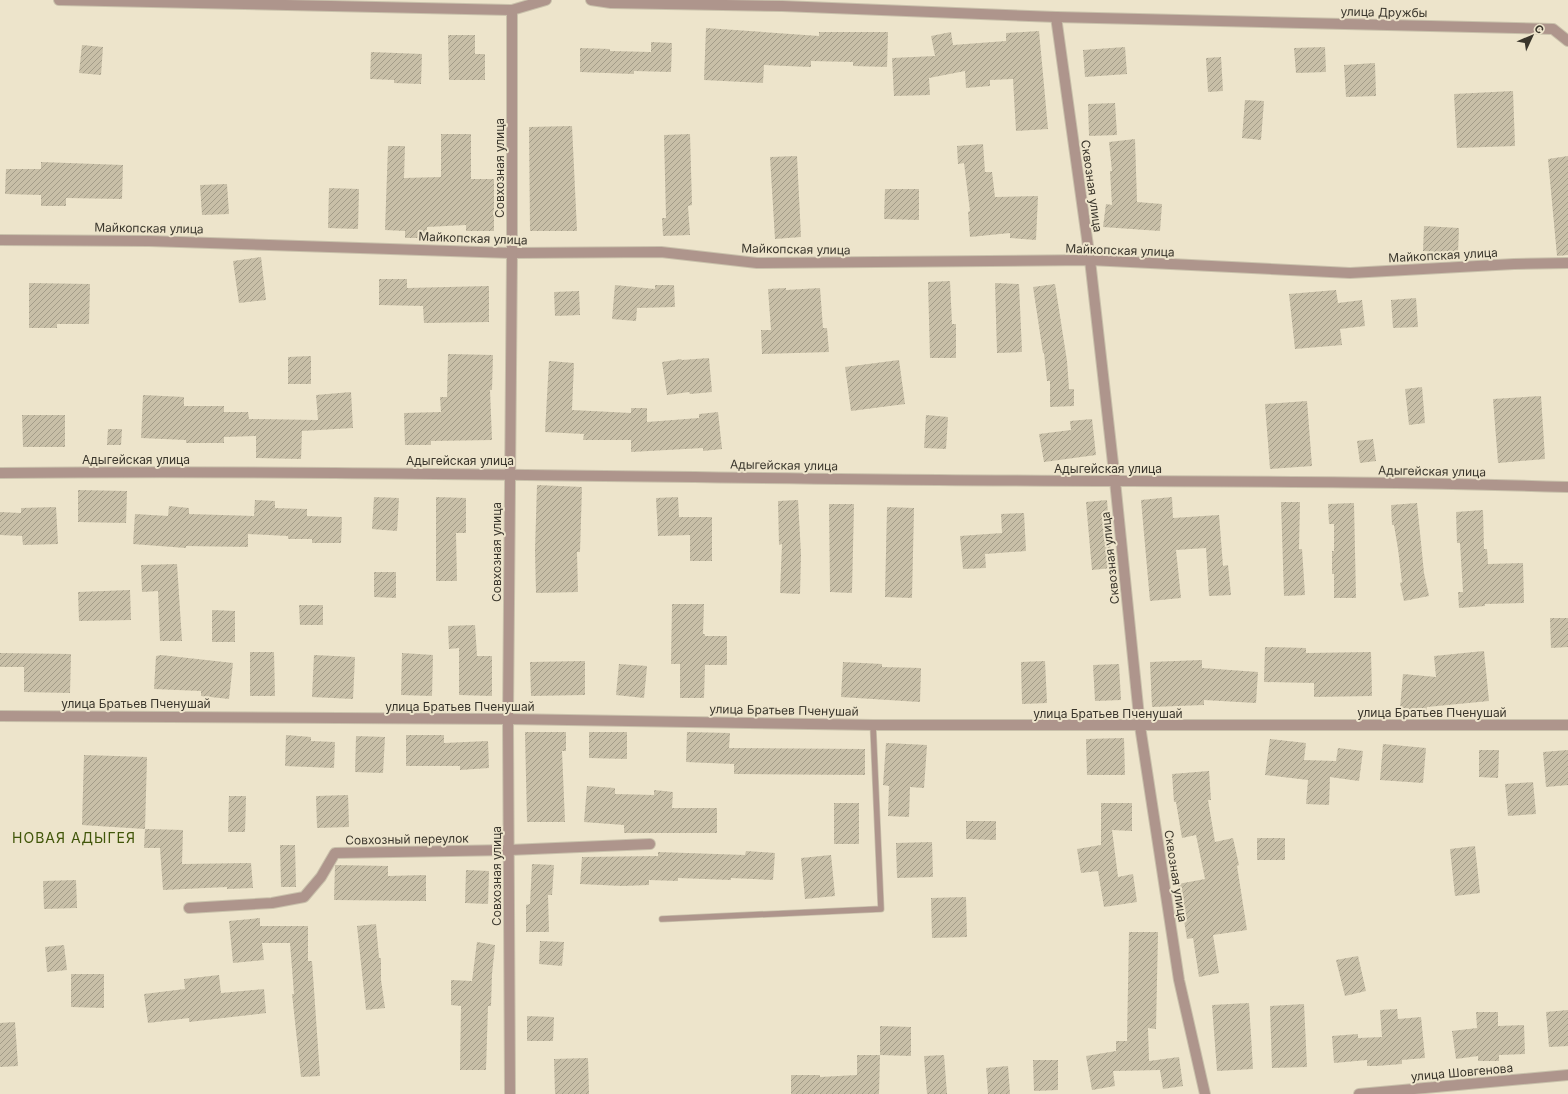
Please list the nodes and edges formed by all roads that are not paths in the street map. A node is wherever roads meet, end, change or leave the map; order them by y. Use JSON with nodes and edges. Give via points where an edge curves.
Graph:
{"nodes":[{"id":1,"x":58,"y":0,"type":"edge"},
{"id":2,"x":546,"y":0,"type":"edge"},
{"id":3,"x":592,"y":0,"type":"edge"},
{"id":4,"x":512,"y":10,"type":"junction"},
{"id":5,"x":1056,"y":17,"type":"junction"},
{"id":6,"x":1568,"y":41,"type":"edge"},
{"id":7,"x":0,"y":240,"type":"edge"},
{"id":8,"x":512,"y":253,"type":"junction"},
{"id":9,"x":1090,"y":260,"type":"junction"},
{"id":10,"x":1568,"y":263,"type":"edge"},
{"id":11,"x":0,"y":472,"type":"edge"},
{"id":12,"x":509,"y":474,"type":"junction"},
{"id":13,"x":1116,"y":481,"type":"junction"},
{"id":14,"x":1568,"y":487,"type":"edge"},
{"id":15,"x":0,"y":716,"type":"edge"},
{"id":16,"x":508,"y":719,"type":"junction"},
{"id":17,"x":874,"y":725,"type":"junction"},
{"id":18,"x":1568,"y":725,"type":"edge"},
{"id":19,"x":1140,"y":726,"type":"junction"},
{"id":20,"x":650,"y":844,"type":"dead end"},
{"id":21,"x":509,"y":850,"type":"junction"},
{"id":22,"x":188,"y":908,"type":"dead end"},
{"id":23,"x":662,"y":919,"type":"dead end"},
{"id":24,"x":1568,"y":1075,"type":"edge"},
{"id":25,"x":510,"y":1094,"type":"edge"},
{"id":26,"x":1205,"y":1094,"type":"edge"},
{"id":27,"x":1359,"y":1094,"type":"edge"}],
"edges":[{"from":1,"to":4,"type":"street"},
{"from":2,"to":4,"type":"street"},
{"from":3,"to":5,"type":"street","name":"улица Дружбы","via":[[611,3],[782,6]]},
{"from":4,"to":8,"type":"street","name":"Совхозная улица"},
{"from":5,"to":6,"type":"street","name":"улица Дружбы","via":[[1554,29]]},
{"from":5,"to":9,"type":"street","name":"Сквозная улица"},
{"from":7,"to":8,"type":"street","name":"Майкопская улица","via":[[157,241]]},
{"from":8,"to":9,"type":"street","name":"Майкопская улица","via":[[661,252],[757,263]]},
{"from":8,"to":12,"type":"street","name":"Совхозная улица"},
{"from":9,"to":10,"type":"street","name":"Майкопская улица","via":[[1350,273]]},
{"from":9,"to":13,"type":"street","name":"Сквозная улица"},
{"from":11,"to":12,"type":"street","name":"Адыгейская улица"},
{"from":12,"to":13,"type":"street","name":"Адыгейская улица"},
{"from":12,"to":16,"type":"street","name":"Совхозная улица"},
{"from":13,"to":14,"type":"street","name":"Адыгейская улица"},
{"from":13,"to":19,"type":"street","name":"Сквозная улица"},
{"from":15,"to":16,"type":"street","name":"улица Братьев Пченушай"},
{"from":16,"to":17,"type":"street","name":"улица Братьев Пченушай"},
{"from":16,"to":21,"type":"street","name":"Совхозная улица"},
{"from":17,"to":19,"type":"street","name":"улица Братьев Пченушай"},
{"from":17,"to":23,"type":"lane","via":[[881,909]]},
{"from":18,"to":19,"type":"street","name":"улица Братьев Пченушай"},
{"from":19,"to":26,"type":"street","name":"Сквозная улица","via":[[1179,980]]},
{"from":20,"to":21,"type":"street","name":"Совхозный переулок"},
{"from":21,"to":22,"type":"street","name":"Совхозный переулок","via":[[335,854],[321,877],[304,897],[272,903]]},
{"from":21,"to":25,"type":"street","name":"Совхозная улица"},
{"from":24,"to":27,"type":"street","name":"улица Шовгенова"}]}
